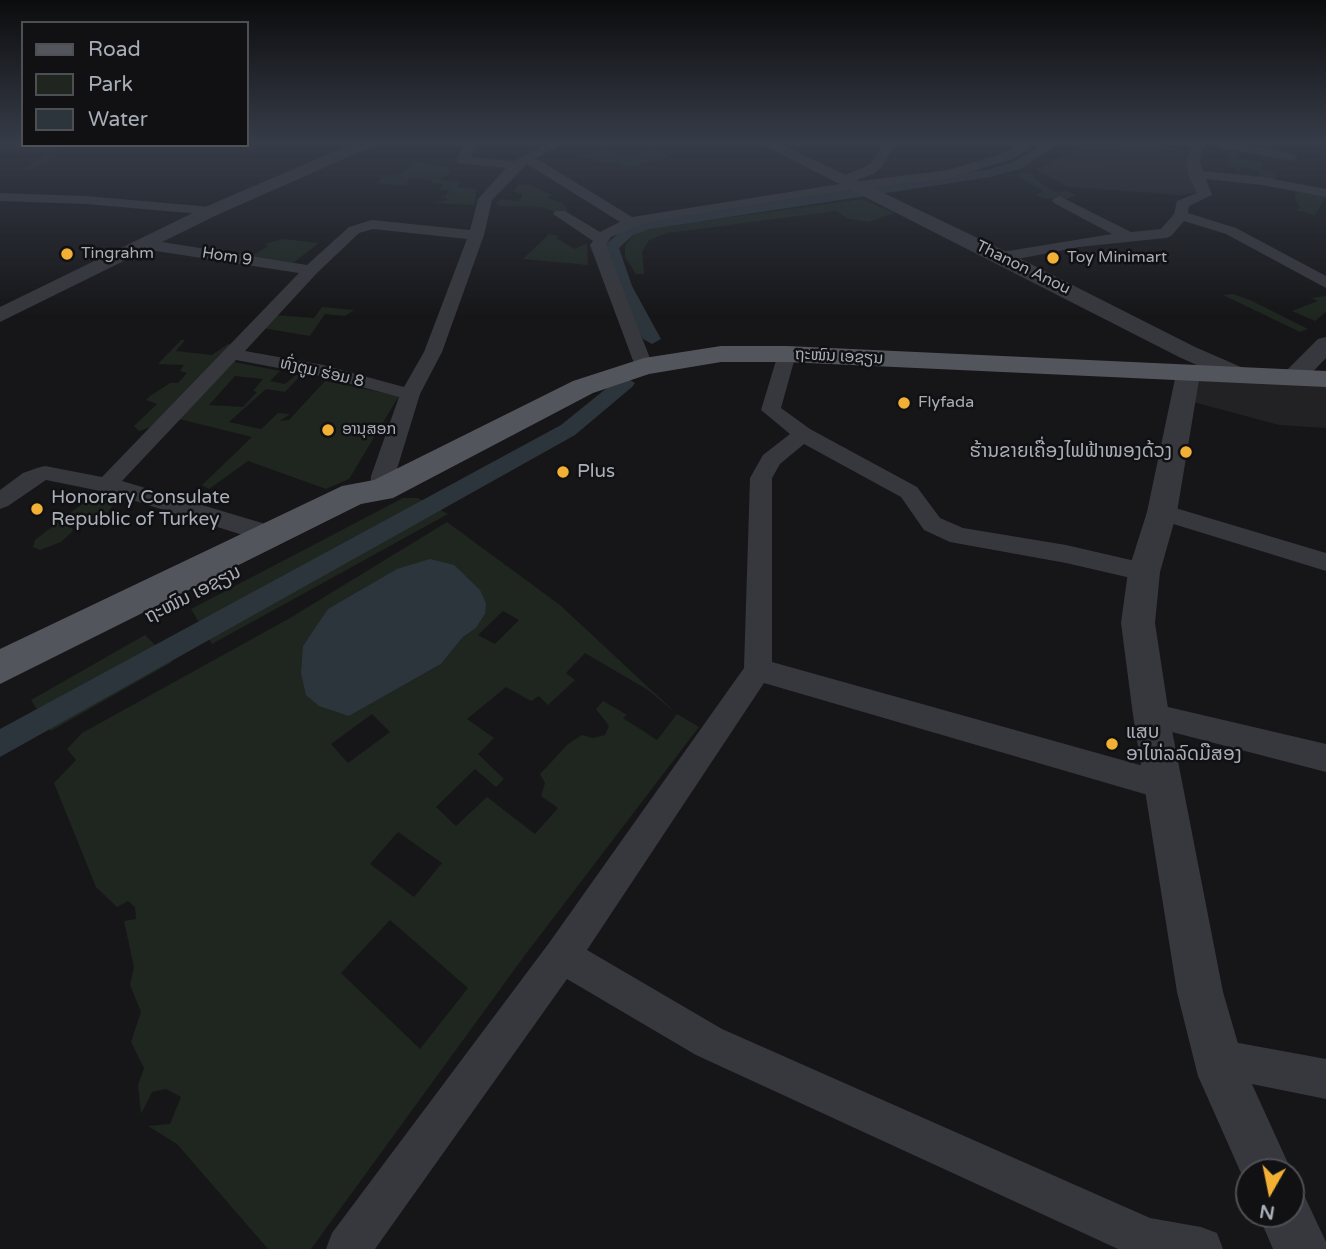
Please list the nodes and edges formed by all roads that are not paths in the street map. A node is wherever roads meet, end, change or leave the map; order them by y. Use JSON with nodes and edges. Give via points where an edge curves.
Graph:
{"nodes":[{"id":1,"x":112,"y":202,"type":"edge"},
{"id":2,"x":231,"y":202,"type":"edge"},
{"id":3,"x":484,"y":202,"type":"edge"},
{"id":4,"x":594,"y":202,"type":"edge"},
{"id":5,"x":737,"y":202,"type":"edge"},
{"id":6,"x":886,"y":202,"type":"edge"},
{"id":7,"x":1063,"y":202,"type":"edge"},
{"id":8,"x":1186,"y":202,"type":"edge"},
{"id":9,"x":211,"y":211,"type":"junction"},
{"id":10,"x":559,"y":214,"type":"dead end"},
{"id":11,"x":1181,"y":215,"type":"junction"},
{"id":12,"x":631,"y":223,"type":"junction"},
{"id":13,"x":476,"y":236,"type":"junction"},
{"id":14,"x":600,"y":238,"type":"junction"},
{"id":15,"x":1131,"y":238,"type":"junction"},
{"id":16,"x":143,"y":244,"type":"junction"},
{"id":17,"x":1002,"y":257,"type":"junction"},
{"id":18,"x":311,"y":270,"type":"junction"},
{"id":19,"x":1326,"y":283,"type":"edge"},
{"id":20,"x":0,"y":315,"type":"edge"},
{"id":21,"x":1326,"y":344,"type":"edge"},
{"id":22,"x":233,"y":354,"type":"junction"},
{"id":23,"x":787,"y":355,"type":"junction"},
{"id":24,"x":644,"y":366,"type":"junction"},
{"id":25,"x":1188,"y":374,"type":"junction"},
{"id":26,"x":1239,"y":375,"type":"junction"},
{"id":27,"x":1293,"y":378,"type":"junction"},
{"id":28,"x":1326,"y":379,"type":"edge"},
{"id":29,"x":410,"y":394,"type":"junction"},
{"id":30,"x":803,"y":434,"type":"junction"},
{"id":31,"x":112,"y":486,"type":"junction"},
{"id":32,"x":382,"y":490,"type":"junction"},
{"id":33,"x":0,"y":501,"type":"edge"},
{"id":34,"x":1162,"y":512,"type":"junction"},
{"id":35,"x":268,"y":535,"type":"junction"},
{"id":36,"x":1326,"y":562,"type":"edge"},
{"id":37,"x":1144,"y":572,"type":"junction"},
{"id":38,"x":0,"y":667,"type":"edge"},
{"id":39,"x":758,"y":670,"type":"junction"},
{"id":40,"x":0,"y":694,"type":"edge"},
{"id":41,"x":1151,"y":715,"type":"junction"},
{"id":42,"x":1326,"y":758,"type":"edge"},
{"id":43,"x":1166,"y":786,"type":"junction"},
{"id":44,"x":562,"y":956,"type":"junction"},
{"id":45,"x":1217,"y":1058,"type":"junction"},
{"id":46,"x":1326,"y":1079,"type":"edge"},
{"id":47,"x":1260,"y":1158,"type":"edge"},
{"id":48,"x":1291,"y":1228,"type":"edge"},
{"id":49,"x":348,"y":1249,"type":"edge"},
{"id":50,"x":1201,"y":1249,"type":"edge"},
{"id":51,"x":1301,"y":1249,"type":"edge"}],
"edges":[{"from":1,"to":9,"type":"street"},
{"from":2,"to":9,"type":"street"},
{"from":3,"to":13,"type":"street"},
{"from":4,"to":12,"type":"street"},
{"from":5,"to":12,"type":"street"},
{"from":6,"to":17,"type":"street","name":"Thanon Anou"},
{"from":7,"to":15,"type":"street"},
{"from":8,"to":11,"type":"street"},
{"from":9,"to":16,"type":"street"},
{"from":10,"to":14,"type":"street"},
{"from":11,"to":15,"type":"street","via":[[1166,233]]},
{"from":11,"to":19,"type":"street","via":[[1231,231]]},
{"from":12,"to":14,"type":"street"},
{"from":13,"to":18,"type":"street","via":[[366,225],[354,230]]},
{"from":13,"to":29,"type":"street","via":[[433,352]]},
{"from":14,"to":24,"type":"street","via":[[598,245]]},
{"from":15,"to":17,"type":"street","via":[[1079,242]]},
{"from":16,"to":18,"type":"street","name":"Hom 9"},
{"from":16,"to":20,"type":"street"},
{"from":17,"to":26,"type":"street","name":"Thanon Anou"},
{"from":18,"to":22,"type":"street"},
{"from":21,"to":27,"type":"street"},
{"from":22,"to":29,"type":"street","name":"ທົ່ງຕູມ ຮ່ອມ 8"},
{"from":22,"to":31,"type":"street","via":[[111,480]]},
{"from":23,"to":24,"type":"main road","name":"ຖະໜົນ ເອຊຽນ","via":[[721,354]]},
{"from":23,"to":25,"type":"main road","name":"ຖະໜົນ ເອຊຽນ"},
{"from":23,"to":30,"type":"street","via":[[771,410]]},
{"from":24,"to":32,"type":"main road","name":"ຖະໜົນ ເອຊຽນ","via":[[583,387]]},
{"from":25,"to":26,"type":"main road","name":"ຖະໜົນ ເອຊຽນ"},
{"from":25,"to":34,"type":"street"},
{"from":26,"to":27,"type":"main road","name":"ຖະໜົນ ເອຊຽນ"},
{"from":27,"to":28,"type":"main road","name":"ຖະໜົນ ເອຊຽນ"},
{"from":29,"to":32,"type":"street","via":[[382,476]]},
{"from":30,"to":37,"type":"street","via":[[909,492],[941,530]]},
{"from":30,"to":39,"type":"street","via":[[771,460],[761,478]]},
{"from":31,"to":33,"type":"street","via":[[45,473]]},
{"from":31,"to":35,"type":"street"},
{"from":32,"to":35,"type":"main road","name":"ຖະໜົນ ເອຊຽນ","via":[[355,494]]},
{"from":32,"to":40,"type":"main road","name":"ຖະໜົນ ເອຊຽນ","via":[[363,508]]},
{"from":34,"to":36,"type":"street"},
{"from":34,"to":37,"type":"street"},
{"from":35,"to":38,"type":"main road","name":"ຖະໜົນ ເອຊຽນ"},
{"from":37,"to":41,"type":"street","via":[[1138,623]]},
{"from":39,"to":43,"type":"street"},
{"from":39,"to":44,"type":"street"},
{"from":41,"to":42,"type":"street"},
{"from":41,"to":43,"type":"street"},
{"from":43,"to":45,"type":"street","via":[[1200,992]]},
{"from":44,"to":49,"type":"street"},
{"from":44,"to":50,"type":"street","via":[[722,1047],[1148,1240]]},
{"from":45,"to":46,"type":"street"},
{"from":45,"to":47,"type":"street"},
{"from":48,"to":51,"type":"street"}]}
